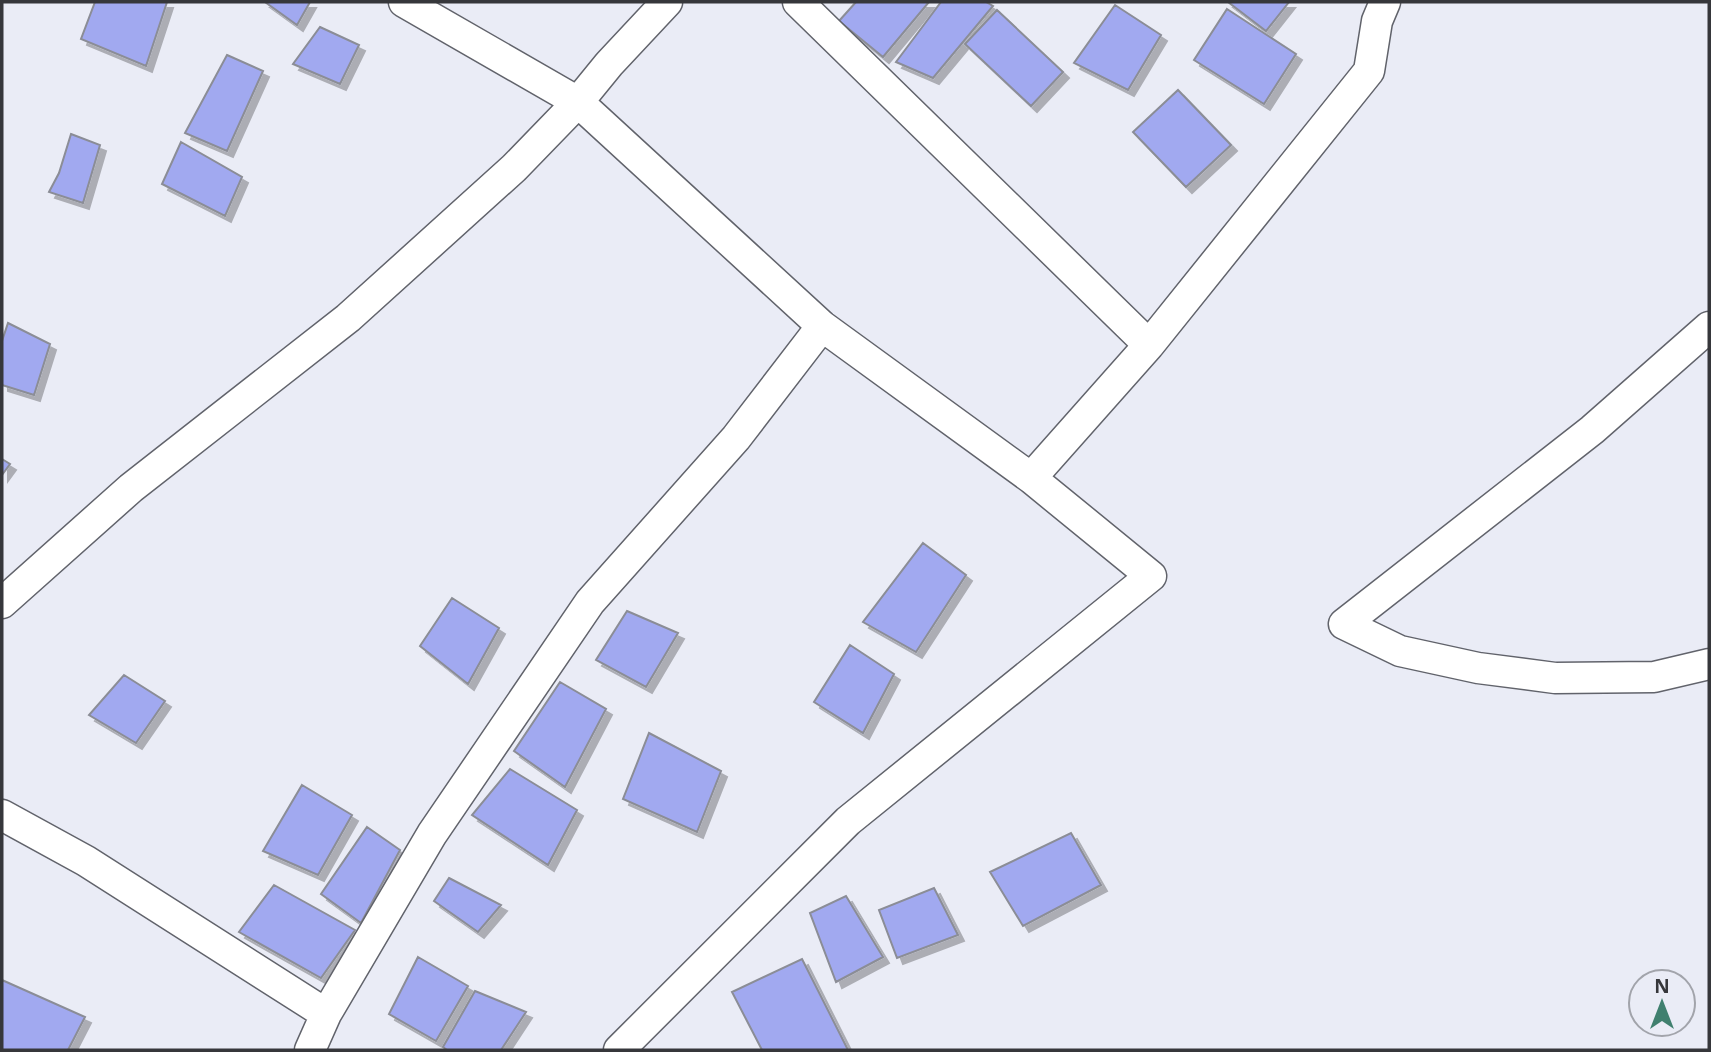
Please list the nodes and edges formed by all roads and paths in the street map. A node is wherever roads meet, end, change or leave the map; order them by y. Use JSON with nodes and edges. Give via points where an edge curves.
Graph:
{"nodes":[{"id":1,"x":404,"y":2,"type":"edge"},
{"id":2,"x":667,"y":2,"type":"edge"},
{"id":3,"x":798,"y":2,"type":"edge"},
{"id":4,"x":1385,"y":2,"type":"edge"},
{"id":5,"x":578,"y":102,"type":"junction"},
{"id":6,"x":822,"y":326,"type":"junction"},
{"id":7,"x":1709,"y":327,"type":"edge"},
{"id":8,"x":1149,"y":345,"type":"junction"},
{"id":9,"x":1031,"y":478,"type":"junction"},
{"id":10,"x":2,"y":603,"type":"edge"},
{"id":11,"x":1709,"y":664,"type":"edge"},
{"id":12,"x":2,"y":815,"type":"edge"},
{"id":13,"x":326,"y":1014,"type":"junction"},
{"id":14,"x":310,"y":1050,"type":"edge"},
{"id":15,"x":619,"y":1050,"type":"edge"}],
"edges":[{"from":1,"to":5,"type":"street"},
{"from":2,"to":5,"type":"street"},
{"from":3,"to":8,"type":"street"},
{"from":4,"to":8,"type":"street","via":[[1377,21],[1369,71]]},
{"from":5,"to":6,"type":"street"},
{"from":5,"to":10,"type":"street","via":[[514,168],[348,318],[131,488]]},
{"from":6,"to":9,"type":"street"},
{"from":6,"to":13,"type":"street","via":[[736,438],[590,601],[432,834]]},
{"from":7,"to":11,"type":"street","via":[[1592,430],[1345,624],[1400,651],[1555,678],[1654,677]]},
{"from":8,"to":9,"type":"street"},
{"from":9,"to":15,"type":"street","via":[[1151,576],[848,821]]},
{"from":12,"to":13,"type":"street","via":[[86,861]]},
{"from":13,"to":14,"type":"street"}]}
